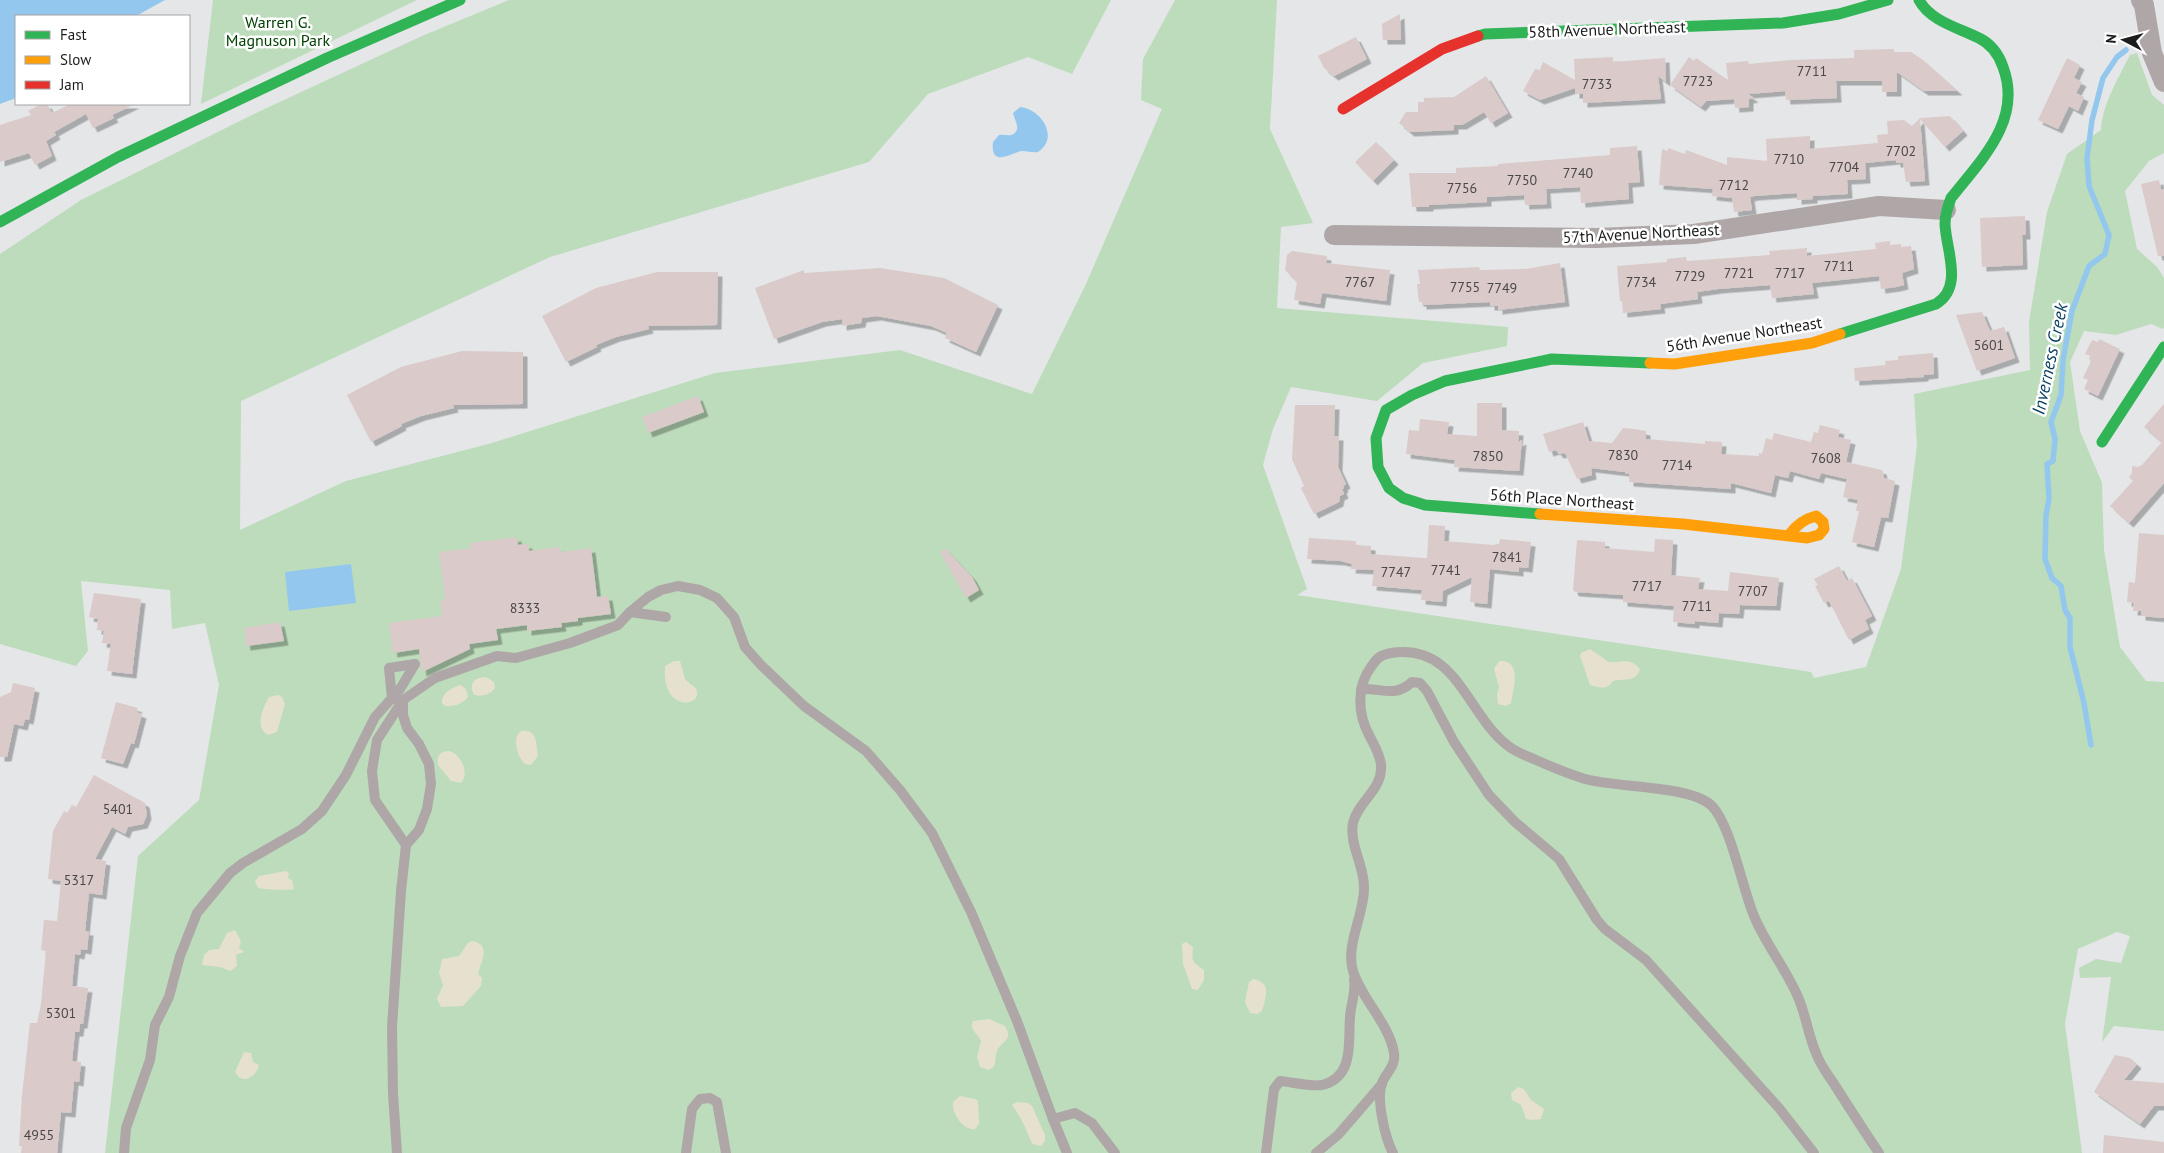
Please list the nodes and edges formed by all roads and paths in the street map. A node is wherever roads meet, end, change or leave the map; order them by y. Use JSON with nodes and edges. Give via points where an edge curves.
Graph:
{"nodes":[{"id":1,"x":460,"y":0,"type":"edge"},
{"id":2,"x":1888,"y":0,"type":"edge"},
{"id":3,"x":1919,"y":0,"type":"edge"},
{"id":4,"x":2141,"y":0,"type":"edge"},
{"id":5,"x":2164,"y":82,"type":"edge"},
{"id":6,"x":1343,"y":109,"type":"dead end"},
{"id":7,"x":1946,"y":210,"type":"junction"},
{"id":8,"x":0,"y":222,"type":"edge"},
{"id":9,"x":1334,"y":235,"type":"dead end"},
{"id":10,"x":2164,"y":347,"type":"edge"},
{"id":11,"x":1376,"y":438,"type":"joint"},
{"id":12,"x":2102,"y":442,"type":"dead end"},
{"id":13,"x":1788,"y":535,"type":"dead end"},
{"id":14,"x":630,"y":612,"type":"junction"},
{"id":15,"x":666,"y":617,"type":"dead end"},
{"id":16,"x":1361,"y":689,"type":"junction"},
{"id":17,"x":404,"y":700,"type":"junction"},
{"id":18,"x":406,"y":845,"type":"junction"},
{"id":19,"x":1352,"y":970,"type":"junction"},
{"id":20,"x":1382,"y":1083,"type":"junction"},
{"id":21,"x":1053,"y":1119,"type":"junction"},
{"id":22,"x":124,"y":1153,"type":"edge"},
{"id":23,"x":398,"y":1153,"type":"edge"},
{"id":24,"x":686,"y":1153,"type":"edge"},
{"id":25,"x":726,"y":1153,"type":"edge"},
{"id":26,"x":1067,"y":1153,"type":"edge"},
{"id":27,"x":1115,"y":1153,"type":"edge"},
{"id":28,"x":1266,"y":1153,"type":"edge"},
{"id":29,"x":1316,"y":1153,"type":"edge"},
{"id":30,"x":1393,"y":1153,"type":"edge"},
{"id":31,"x":1814,"y":1153,"type":"edge"},
{"id":32,"x":1879,"y":1153,"type":"edge"}],
"edges":[{"from":1,"to":8,"type":"street","via":[[327,58],[118,157]]},
{"from":2,"to":6,"type":"street","name":"58th Avenue Northeast","via":[[1839,14],[1784,23],[1485,34],[1442,49]]},
{"from":3,"to":7,"type":"street","via":[[1930,14],[1986,42],[2000,59],[2007,78],[2008,102],[2000,133],[1951,198]]},
{"from":4,"to":5,"type":"street","via":[[2152,54]]},
{"from":7,"to":9,"type":"street","name":"57th Avenue Northeast","via":[[1879,206],[1675,235],[1597,238]]},
{"from":7,"to":11,"type":"street","name":"56th Avenue Northeast","via":[[1950,285],[1946,296],[1936,304],[1812,343],[1675,364],[1552,360],[1445,380],[1386,410]]},
{"from":10,"to":12,"type":"street"},
{"from":11,"to":13,"type":"street","name":"56th Place Northeast","via":[[1378,467],[1389,488],[1403,498],[1425,505]]},
{"from":14,"to":15,"type":"lane"},
{"from":14,"to":17,"type":"lane","via":[[618,625],[570,643],[516,658],[496,656],[435,678]]},
{"from":14,"to":21,"type":"lane","via":[[648,597],[678,586],[700,590],[717,598],[734,617],[746,647],[760,664],[804,706],[866,751],[900,790],[932,833],[971,912],[1017,1021]]},
{"from":16,"to":19,"type":"lane","via":[[1362,720],[1378,750],[1381,768],[1378,784],[1360,806],[1352,832],[1364,890],[1355,932]]},
{"from":16,"to":31,"type":"lane","via":[[1389,692],[1403,690],[1412,682],[1420,683],[1488,795],[1559,858],[1605,929],[1646,960]]},
{"from":16,"to":32,"type":"lane","via":[[1366,673],[1378,657],[1410,653],[1432,658],[1449,670],[1508,747],[1587,780],[1680,792],[1698,796],[1712,806],[1724,823],[1755,920],[1798,995],[1816,1053]]},
{"from":17,"to":18,"type":"lane","via":[[403,715],[407,728],[429,764],[431,784],[419,830]]},
{"from":17,"to":18,"type":"lane","via":[[377,740],[372,771],[375,800]]},
{"from":17,"to":22,"type":"lane","via":[[392,698],[376,717],[333,796],[314,820],[230,873],[198,913],[168,997],[154,1025],[150,1060],[126,1128]]},
{"from":18,"to":23,"type":"lane","via":[[392,1027]]},
{"from":19,"to":20,"type":"lane","via":[[1394,1054],[1392,1069]]},
{"from":19,"to":28,"type":"lane","via":[[1356,992],[1350,1016],[1347,1063],[1336,1078],[1322,1085],[1280,1080],[1274,1090]]},
{"from":20,"to":29,"type":"lane","via":[[1338,1135]]},
{"from":20,"to":30,"type":"lane","via":[[1381,1102],[1387,1142]]},
{"from":21,"to":26,"type":"lane"},
{"from":21,"to":27,"type":"lane","via":[[1075,1113],[1092,1124]]},
{"from":24,"to":25,"type":"lane","via":[[692,1109],[700,1099],[710,1098],[717,1102]]}]}
